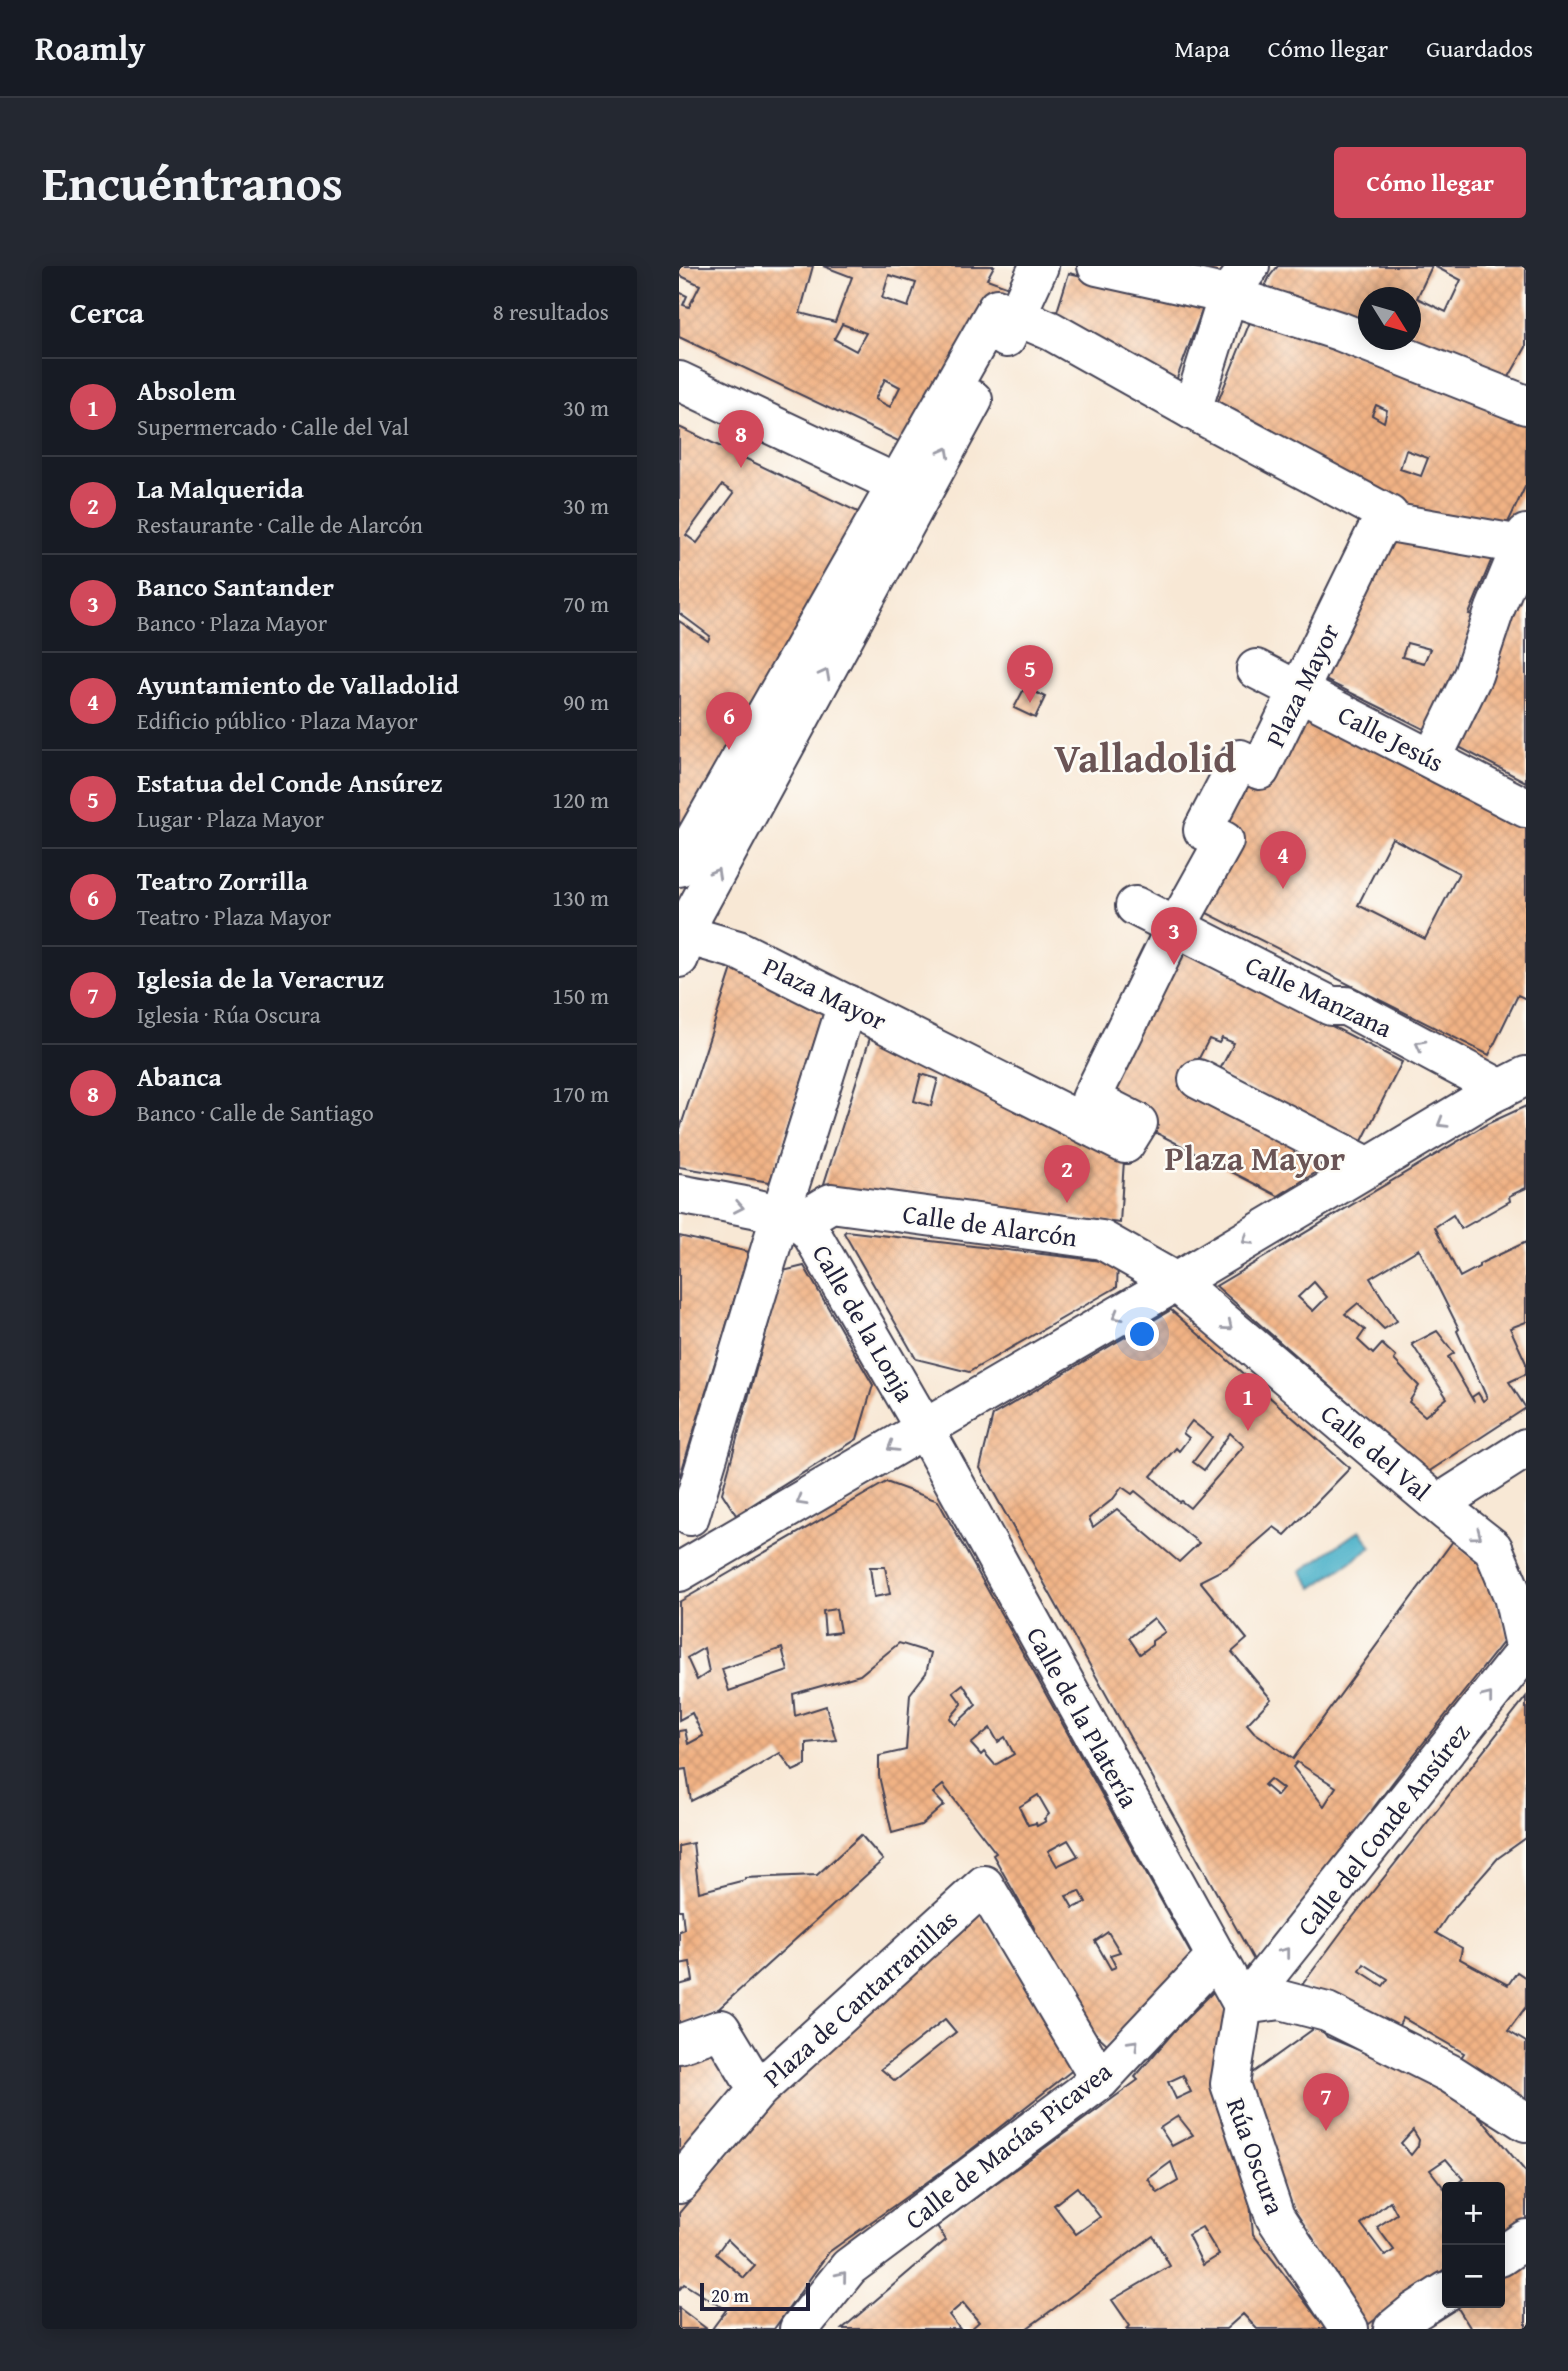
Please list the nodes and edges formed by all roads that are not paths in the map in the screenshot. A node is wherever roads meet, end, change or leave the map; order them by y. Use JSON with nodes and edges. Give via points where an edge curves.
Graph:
{"nodes":[{"id":1,"x":1039,"y":266,"type":"edge"},
{"id":2,"x":1097,"y":266,"type":"edge"},
{"id":3,"x":1239,"y":280,"type":"edge"},
{"id":4,"x":1017,"y":316,"type":"junction"},
{"id":5,"x":679,"y":381,"type":"edge"},
{"id":6,"x":1522,"y":393,"type":"edge"},
{"id":7,"x":1192,"y":410,"type":"junction"},
{"id":8,"x":909,"y":490,"type":"junction"},
{"id":9,"x":1384,"y":521,"type":"junction"},
{"id":10,"x":1523,"y":540,"type":"edge"},
{"id":11,"x":1256,"y":669,"type":"dead end"},
{"id":12,"x":1299,"y":691,"type":"junction"},
{"id":13,"x":1432,"y":759,"type":"junction"},
{"id":14,"x":1526,"y":808,"type":"edge"},
{"id":15,"x":679,"y":867,"type":"edge"},
{"id":16,"x":1135,"y":906,"type":"dead end"},
{"id":17,"x":1177,"y":928,"type":"junction"},
{"id":18,"x":681,"y":942,"type":"edge"},
{"id":19,"x":847,"y":1004,"type":"junction"},
{"id":20,"x":1198,"y":1079,"type":"dead end"},
{"id":21,"x":1514,"y":1082,"type":"edge"},
{"id":22,"x":1369,"y":1167,"type":"junction"},
{"id":23,"x":679,"y":1195,"type":"edge"},
{"id":24,"x":789,"y":1219,"type":"junction"},
{"id":25,"x":1176,"y":1282,"type":"junction"},
{"id":26,"x":924,"y":1428,"type":"junction"},
{"id":27,"x":1526,"y":1448,"type":"edge"},
{"id":28,"x":1438,"y":1504,"type":"junction"},
{"id":29,"x":683,"y":1517,"type":"edge"},
{"id":30,"x":679,"y":1572,"type":"edge"},
{"id":31,"x":1525,"y":1653,"type":"edge"},
{"id":32,"x":1216,"y":1958,"type":"junction"},
{"id":33,"x":1243,"y":2006,"type":"junction"},
{"id":34,"x":679,"y":2044,"type":"edge"},
{"id":35,"x":1100,"y":2080,"type":"junction"},
{"id":36,"x":758,"y":2090,"type":"junction"},
{"id":37,"x":1526,"y":2122,"type":"edge"},
{"id":38,"x":679,"y":2184,"type":"edge"},
{"id":39,"x":1526,"y":2239,"type":"edge"},
{"id":40,"x":1505,"y":2254,"type":"edge"},
{"id":41,"x":1442,"y":2295,"type":"edge"},
{"id":42,"x":1410,"y":2323,"type":"edge"},
{"id":43,"x":799,"y":2329,"type":"edge"},
{"id":44,"x":1349,"y":2329,"type":"edge"}],
"edges":[{"from":1,"to":4,"type":"street"},
{"from":2,"to":3,"type":"street"},
{"from":3,"to":6,"type":"street","via":[[1339,331]]},
{"from":3,"to":7,"type":"street"},
{"from":4,"to":7,"type":"street"},
{"from":4,"to":8,"type":"street","name":"Plaza Mayor","via":[[997,308]]},
{"from":5,"to":8,"type":"street"},
{"from":7,"to":9,"type":"street","via":[[1389,515]]},
{"from":8,"to":15,"type":"street","name":"Plaza Mayor","via":[[877,521]]},
{"from":18,"to":8,"type":"street","name":"Plaza Mayor","one_way":true},
{"from":9,"to":10,"type":"street"},
{"from":9,"to":12,"type":"street","name":"Plaza Mayor"},
{"from":10,"to":13,"type":"street","via":[[1473,675]]},
{"from":11,"to":12,"type":"street","name":"Calle Jesús"},
{"from":12,"to":13,"type":"street","name":"Calle Jesús"},
{"from":12,"to":17,"type":"street","name":"Plaza Mayor","via":[[1260,769],[1240,759],[1203,830],[1224,841]]},
{"from":13,"to":14,"type":"street","name":"Calle Jesús"},
{"from":16,"to":17,"type":"street","name":"Calle Manzana"},
{"from":17,"to":19,"type":"street","name":"Plaza Mayor","via":[[1091,1099],[1138,1123],[1125,1144]]},
{"from":21,"to":17,"type":"street","name":"Calle Manzana","one_way":true,"via":[[1346,1006],[1331,1006]]},
{"from":18,"to":19,"type":"street","name":"Plaza Mayor","via":[[738,950]]},
{"from":19,"to":24,"type":"street"},
{"from":20,"to":22,"type":"street"},
{"from":21,"to":22,"type":"street","one_way":true},
{"from":22,"to":25,"type":"street","one_way":true},
{"from":23,"to":24,"type":"street","one_way":true},
{"from":24,"to":25,"type":"street","name":"Calle de Alarcón","via":[[831,1203],[1102,1240]]},
{"from":24,"to":26,"type":"street","name":"Calle de la Lonja","via":[[811,1233]]},
{"from":24,"to":29,"type":"street"},
{"from":25,"to":26,"type":"street","one_way":true},
{"from":25,"to":28,"type":"street","name":"Calle del Val","one_way":true},
{"from":26,"to":30,"type":"street","one_way":true},
{"from":26,"to":32,"type":"street","name":"Calle de la Platería"},
{"from":27,"to":28,"type":"street"},
{"from":28,"to":31,"type":"street","name":"Calle del Val","one_way":true,"via":[[1493,1548],[1513,1596]]},
{"from":33,"to":31,"type":"street","name":"Calle del Conde Ansúrez","one_way":true},
{"from":32,"to":33,"type":"street","name":"Calle de la Platería"},
{"from":35,"to":32,"type":"street","name":"Calle de Macías Picavea","one_way":true},
{"from":33,"to":37,"type":"street","via":[[1281,2000],[1327,2012],[1451,2074]]},
{"from":33,"to":44,"type":"street","name":"Rúa Oscura","via":[[1230,2084],[1275,2217]]},
{"from":34,"to":36,"type":"street","name":"Plaza de Cantarranillas","via":[[721,2029]]},
{"from":35,"to":36,"type":"street","name":"Plaza de Cantarranillas","via":[[984,1885]]},
{"from":43,"to":35,"type":"street","name":"Calle de Macías Picavea","one_way":true,"via":[[849,2267]]},
{"from":36,"to":38,"type":"street"},
{"from":39,"to":40,"type":"street"},
{"from":41,"to":42,"type":"street"}]}
